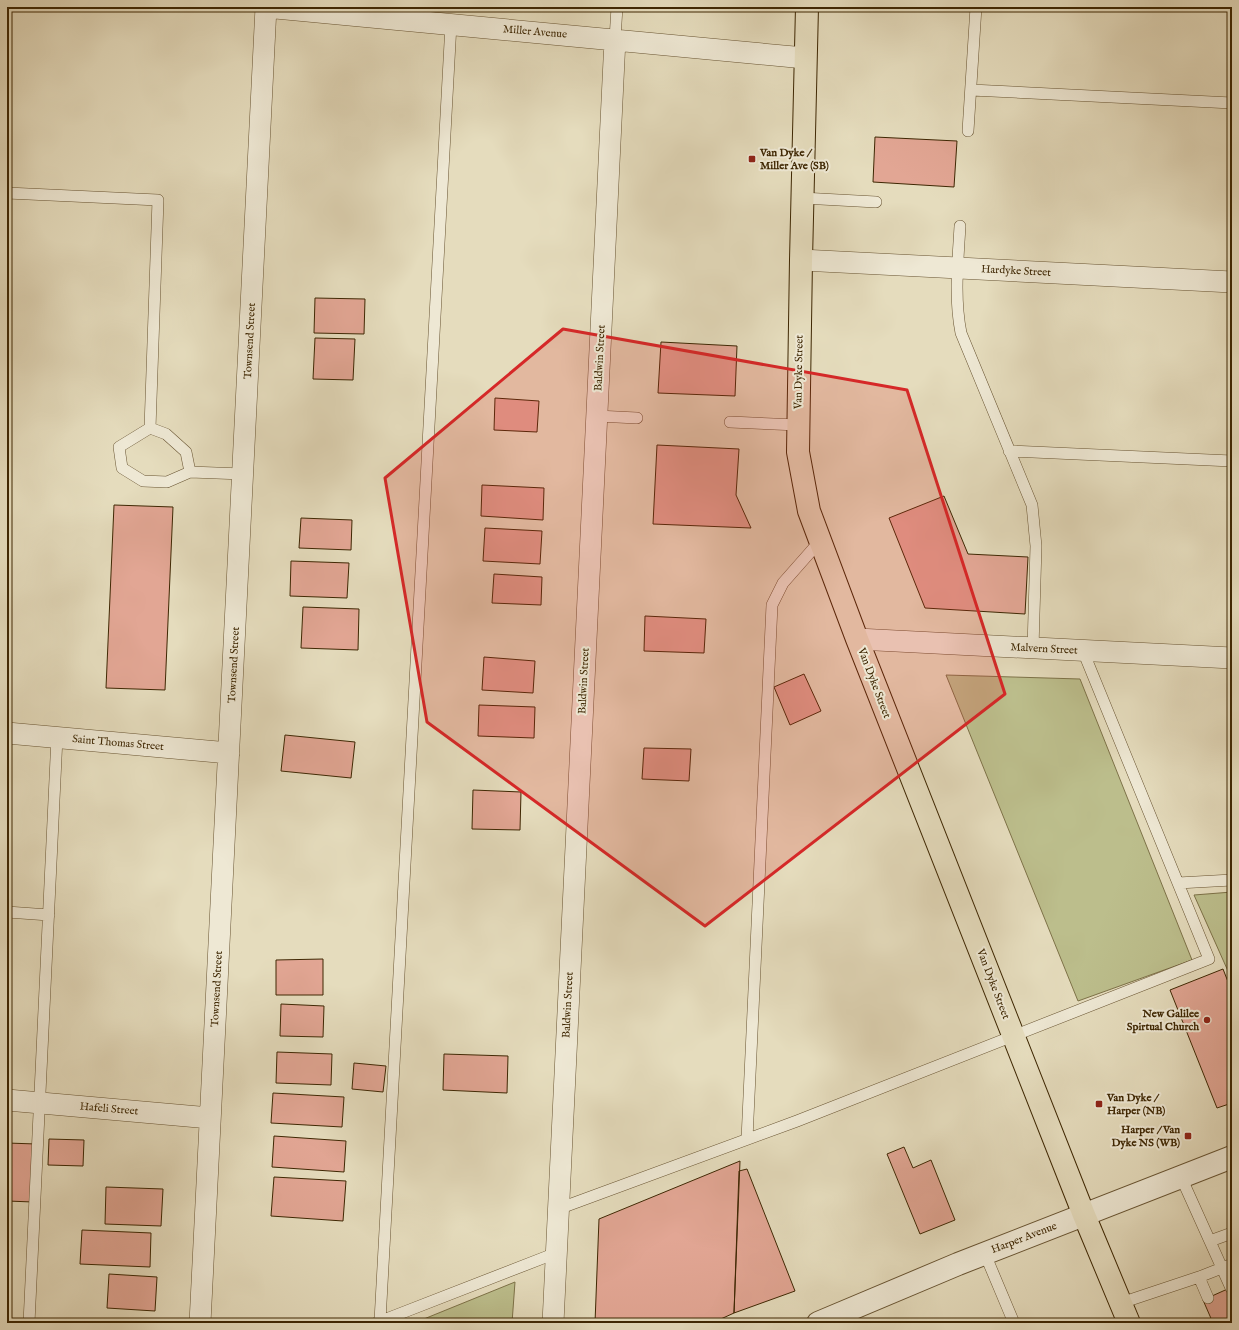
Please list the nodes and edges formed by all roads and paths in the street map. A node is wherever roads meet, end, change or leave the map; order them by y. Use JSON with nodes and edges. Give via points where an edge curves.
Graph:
{"nodes":[{"id":1,"x":266,"y":7,"type":"edge"},
{"id":2,"x":617,"y":7,"type":"edge"},
{"id":3,"x":807,"y":7,"type":"edge"},
{"id":4,"x":976,"y":7,"type":"edge"},
{"id":5,"x":451,"y":24,"type":"junction"},
{"id":6,"x":615,"y":40,"type":"junction"},
{"id":7,"x":805,"y":58,"type":"junction"},
{"id":8,"x":971,"y":90,"type":"junction"},
{"id":9,"x":1232,"y":103,"type":"edge"},
{"id":10,"x":968,"y":131,"type":"dead end"},
{"id":11,"x":7,"y":193,"type":"edge"},
{"id":12,"x":802,"y":198,"type":"junction"},
{"id":13,"x":876,"y":202,"type":"dead end"},
{"id":14,"x":960,"y":226,"type":"dead end"},
{"id":15,"x":801,"y":260,"type":"junction"},
{"id":16,"x":957,"y":268,"type":"junction"},
{"id":17,"x":1232,"y":282,"type":"edge"},
{"id":18,"x":597,"y":416,"type":"junction"},
{"id":19,"x":637,"y":418,"type":"dead end"},
{"id":20,"x":730,"y":422,"type":"dead end"},
{"id":21,"x":798,"y":425,"type":"junction"},
{"id":22,"x":150,"y":428,"type":"junction"},
{"id":23,"x":1010,"y":451,"type":"junction"},
{"id":24,"x":1232,"y":461,"type":"edge"},
{"id":25,"x":190,"y":472,"type":"junction"},
{"id":26,"x":243,"y":474,"type":"junction"},
{"id":27,"x":820,"y":541,"type":"junction"},
{"id":28,"x":857,"y":639,"type":"junction"},
{"id":29,"x":1033,"y":648,"type":"junction"},
{"id":30,"x":1083,"y":651,"type":"junction"},
{"id":31,"x":1232,"y":658,"type":"edge"},
{"id":32,"x":7,"y":733,"type":"edge"},
{"id":33,"x":57,"y":737,"type":"junction"},
{"id":34,"x":229,"y":753,"type":"junction"},
{"id":35,"x":1232,"y":880,"type":"edge"},
{"id":36,"x":1178,"y":883,"type":"junction"},
{"id":37,"x":7,"y":912,"type":"edge"},
{"id":38,"x":49,"y":915,"type":"junction"},
{"id":39,"x":1013,"y":1036,"type":"junction"},
{"id":40,"x":7,"y":1100,"type":"edge"},
{"id":41,"x":41,"y":1103,"type":"junction"},
{"id":42,"x":210,"y":1118,"type":"junction"},
{"id":43,"x":747,"y":1139,"type":"junction"},
{"id":44,"x":1232,"y":1157,"type":"edge"},
{"id":45,"x":1181,"y":1177,"type":"junction"},
{"id":46,"x":558,"y":1209,"type":"junction"},
{"id":47,"x":1084,"y":1215,"type":"junction"},
{"id":48,"x":1232,"y":1233,"type":"edge"},
{"id":49,"x":1210,"y":1241,"type":"junction"},
{"id":50,"x":556,"y":1253,"type":"junction"},
{"id":51,"x":985,"y":1254,"type":"junction"},
{"id":52,"x":1227,"y":1266,"type":"edge"},
{"id":53,"x":1199,"y":1277,"type":"junction"},
{"id":54,"x":1231,"y":1288,"type":"edge"},
{"id":55,"x":1208,"y":1298,"type":"dead end"},
{"id":56,"x":1121,"y":1303,"type":"junction"},
{"id":57,"x":378,"y":1322,"type":"edge"},
{"id":58,"x":29,"y":1323,"type":"edge"},
{"id":59,"x":200,"y":1323,"type":"edge"},
{"id":60,"x":553,"y":1323,"type":"edge"},
{"id":61,"x":818,"y":1323,"type":"edge"},
{"id":62,"x":1014,"y":1323,"type":"edge"},
{"id":63,"x":1129,"y":1323,"type":"edge"}],
"edges":[{"from":1,"to":5,"type":"street","name":"Miller Avenue"},
{"from":1,"to":26,"type":"street","name":"Townsend Street"},
{"from":2,"to":6,"type":"lane"},
{"from":3,"to":7,"type":"main road","name":"Van Dyke Street"},
{"from":4,"to":8,"type":"lane"},
{"from":5,"to":6,"type":"street","name":"Miller Avenue"},
{"from":5,"to":57,"type":"lane"},
{"from":6,"to":7,"type":"street","name":"Miller Avenue"},
{"from":6,"to":18,"type":"street","name":"Baldwin Street"},
{"from":7,"to":12,"type":"main road","name":"Van Dyke Street"},
{"from":8,"to":9,"type":"lane"},
{"from":8,"to":10,"type":"lane"},
{"from":11,"to":22,"type":"lane","via":[[158,200]]},
{"from":12,"to":13,"type":"lane"},
{"from":12,"to":15,"type":"main road","name":"Van Dyke Street"},
{"from":14,"to":16,"type":"lane"},
{"from":15,"to":16,"type":"street","name":"Hardyke Street"},
{"from":15,"to":21,"type":"main road","name":"Van Dyke Street"},
{"from":16,"to":17,"type":"street","name":"Hardyke Street"},
{"from":16,"to":23,"type":"lane","via":[[957,315],[961,333]]},
{"from":18,"to":19,"type":"lane"},
{"from":18,"to":46,"type":"street","name":"Baldwin Street"},
{"from":20,"to":21,"type":"lane"},
{"from":21,"to":27,"type":"main road","name":"Van Dyke Street","via":[[802,482],[809,512]]},
{"from":22,"to":25,"type":"lane","via":[[166,434],[186,452]]},
{"from":22,"to":25,"type":"lane","via":[[119,447],[122,468],[143,481],[166,482]]},
{"from":23,"to":24,"type":"lane"},
{"from":23,"to":29,"type":"lane","via":[[1032,505],[1036,546]]},
{"from":25,"to":26,"type":"lane"},
{"from":26,"to":34,"type":"street","name":"Townsend Street"},
{"from":27,"to":28,"type":"main road","name":"Van Dyke Street"},
{"from":27,"to":43,"type":"lane","via":[[783,583],[772,605]]},
{"from":28,"to":29,"type":"street","name":"Malvern Street"},
{"from":28,"to":39,"type":"main road","name":"Van Dyke Street"},
{"from":29,"to":30,"type":"street","name":"Malvern Street"},
{"from":30,"to":31,"type":"street","name":"Malvern Street"},
{"from":30,"to":36,"type":"lane"},
{"from":32,"to":33,"type":"street","name":"Saint Thomas Street"},
{"from":33,"to":34,"type":"street","name":"Saint Thomas Street"},
{"from":33,"to":38,"type":"lane"},
{"from":34,"to":42,"type":"street","name":"Townsend Street"},
{"from":35,"to":36,"type":"lane"},
{"from":36,"to":39,"type":"lane","via":[[1209,959]]},
{"from":37,"to":38,"type":"lane"},
{"from":38,"to":41,"type":"lane"},
{"from":39,"to":43,"type":"lane"},
{"from":39,"to":47,"type":"main road","name":"Van Dyke Street"},
{"from":40,"to":41,"type":"street","name":"Hafeli Street"},
{"from":41,"to":42,"type":"street","name":"Hafeli Street"},
{"from":41,"to":58,"type":"lane"},
{"from":42,"to":59,"type":"street","name":"Townsend Street"},
{"from":43,"to":46,"type":"lane"},
{"from":44,"to":45,"type":"street","name":"Harper Avenue"},
{"from":45,"to":47,"type":"street","name":"Harper Avenue"},
{"from":45,"to":49,"type":"lane"},
{"from":46,"to":50,"type":"street","name":"Baldwin Street"},
{"from":47,"to":51,"type":"street","name":"Harper Avenue"},
{"from":47,"to":56,"type":"main road","name":"Van Dyke Street"},
{"from":48,"to":49,"type":"lane"},
{"from":49,"to":52,"type":"lane"},
{"from":50,"to":57,"type":"lane"},
{"from":50,"to":60,"type":"street","name":"Baldwin Street"},
{"from":51,"to":61,"type":"street","name":"Harper Avenue"},
{"from":51,"to":62,"type":"lane"},
{"from":52,"to":53,"type":"lane"},
{"from":52,"to":54,"type":"lane"},
{"from":53,"to":55,"type":"lane"},
{"from":53,"to":56,"type":"lane"},
{"from":56,"to":63,"type":"main road","name":"Van Dyke Street"}]}
